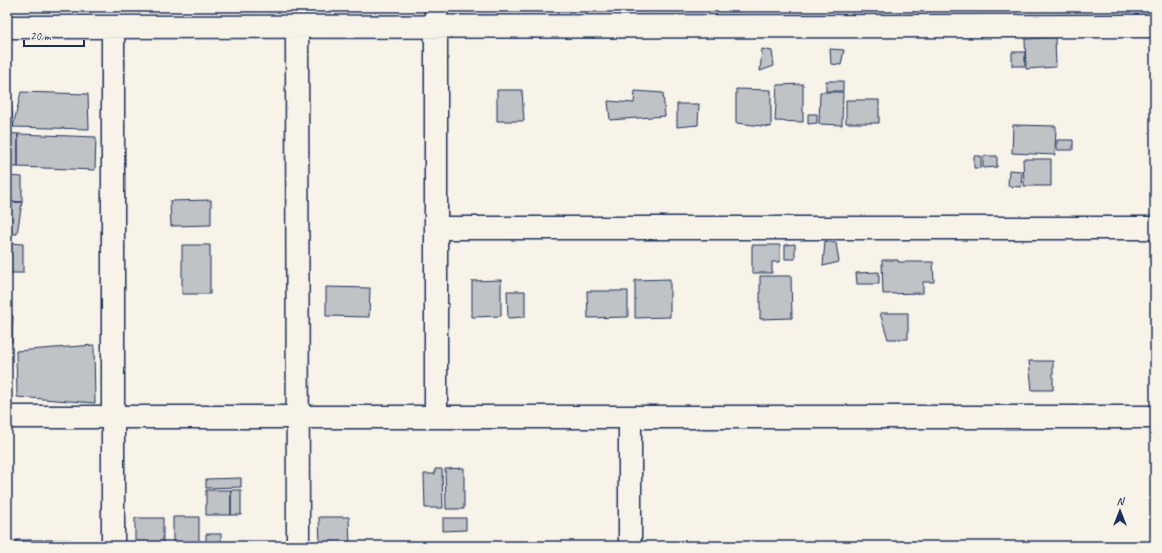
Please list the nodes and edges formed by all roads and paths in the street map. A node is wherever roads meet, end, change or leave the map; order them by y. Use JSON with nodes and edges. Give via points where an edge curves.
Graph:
{"nodes":[{"id":1,"x":436,"y":17,"type":"edge"},
{"id":2,"x":1155,"y":26,"type":"edge"},
{"id":3,"x":7,"y":27,"type":"edge"},
{"id":4,"x":112,"y":27,"type":"junction"},
{"id":5,"x":297,"y":27,"type":"junction"},
{"id":6,"x":436,"y":228,"type":"junction"},
{"id":7,"x":1155,"y":228,"type":"edge"},
{"id":8,"x":7,"y":417,"type":"edge"},
{"id":9,"x":113,"y":417,"type":"junction"},
{"id":10,"x":298,"y":417,"type":"junction"},
{"id":11,"x":436,"y":417,"type":"junction"},
{"id":12,"x":630,"y":417,"type":"junction"},
{"id":13,"x":1155,"y":417,"type":"edge"},
{"id":14,"x":113,"y":546,"type":"edge"},
{"id":15,"x":298,"y":546,"type":"edge"},
{"id":16,"x":630,"y":546,"type":"edge"}],
"edges":[{"from":1,"to":2,"type":"street"},
{"from":1,"to":5,"type":"street"},
{"from":1,"to":6,"type":"street"},
{"from":3,"to":4,"type":"street"},
{"from":4,"to":5,"type":"street"},
{"from":4,"to":9,"type":"street"},
{"from":5,"to":10,"type":"street"},
{"from":6,"to":7,"type":"street"},
{"from":6,"to":11,"type":"street"},
{"from":8,"to":9,"type":"street"},
{"from":9,"to":10,"type":"street"},
{"from":9,"to":14,"type":"street"},
{"from":10,"to":11,"type":"street"},
{"from":10,"to":15,"type":"street"},
{"from":11,"to":12,"type":"street"},
{"from":12,"to":13,"type":"street"},
{"from":12,"to":16,"type":"street"}]}
